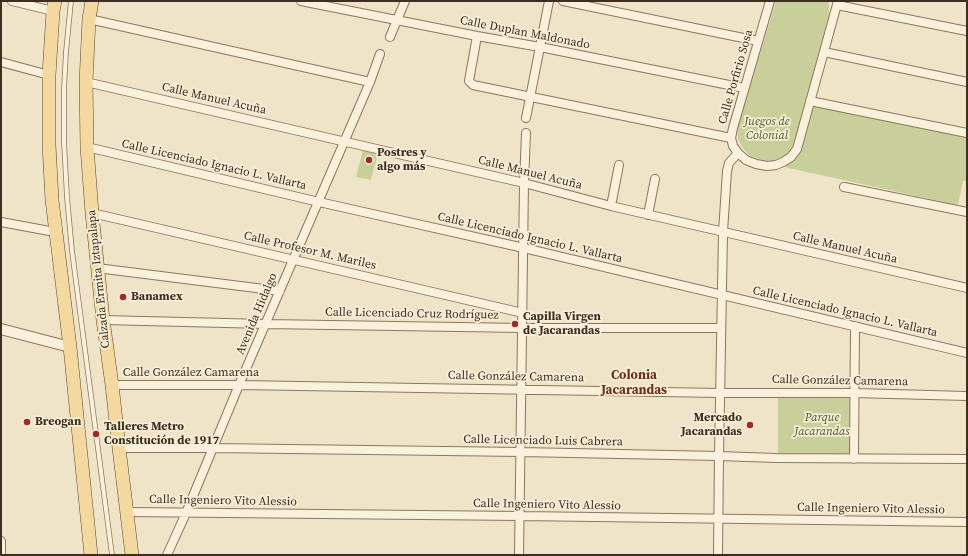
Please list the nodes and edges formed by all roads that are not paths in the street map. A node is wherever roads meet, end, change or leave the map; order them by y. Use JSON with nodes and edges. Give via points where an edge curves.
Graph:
{"nodes":[{"id":1,"x":12,"y":1,"type":"edge"},
{"id":2,"x":71,"y":1,"type":"edge"},
{"id":3,"x":92,"y":1,"type":"edge"},
{"id":4,"x":301,"y":1,"type":"edge"},
{"id":5,"x":405,"y":1,"type":"edge"},
{"id":6,"x":549,"y":1,"type":"edge"},
{"id":7,"x":563,"y":1,"type":"edge"},
{"id":8,"x":770,"y":1,"type":"edge"},
{"id":9,"x":836,"y":2,"type":"edge"},
{"id":10,"x":54,"y":6,"type":"edge"},
{"id":11,"x":89,"y":19,"type":"junction"},
{"id":12,"x":397,"y":20,"type":"junction"},
{"id":13,"x":967,"y":31,"type":"edge"},
{"id":14,"x":477,"y":36,"type":"junction"},
{"id":15,"x":390,"y":37,"type":"dead end"},
{"id":16,"x":758,"y":42,"type":"junction"},
{"id":17,"x":540,"y":47,"type":"junction"},
{"id":18,"x":824,"y":52,"type":"junction"},
{"id":19,"x":380,"y":54,"type":"dead end"},
{"id":20,"x":1,"y":62,"type":"edge"},
{"id":21,"x":49,"y":75,"type":"junction"},
{"id":22,"x":86,"y":82,"type":"junction"},
{"id":23,"x":370,"y":82,"type":"junction"},
{"id":24,"x":967,"y":82,"type":"edge"},
{"id":25,"x":744,"y":88,"type":"junction"},
{"id":26,"x":530,"y":97,"type":"junction"},
{"id":27,"x":810,"y":101,"type":"junction"},
{"id":28,"x":526,"y":118,"type":"dead end"},
{"id":29,"x":526,"y":133,"type":"dead end"},
{"id":30,"x":967,"y":133,"type":"edge"},
{"id":31,"x":731,"y":138,"type":"junction"},
{"id":32,"x":344,"y":142,"type":"junction"},
{"id":33,"x":87,"y":147,"type":"junction"},
{"id":34,"x":738,"y":153,"type":"junction"},
{"id":35,"x":619,"y":165,"type":"dead end"},
{"id":36,"x":655,"y":179,"type":"dead end"},
{"id":37,"x":524,"y":183,"type":"junction"},
{"id":38,"x":844,"y":187,"type":"dead end"},
{"id":39,"x":319,"y":202,"type":"junction"},
{"id":40,"x":611,"y":206,"type":"junction"},
{"id":41,"x":967,"y":212,"type":"edge"},
{"id":42,"x":92,"y":214,"type":"junction"},
{"id":43,"x":648,"y":215,"type":"junction"},
{"id":44,"x":1,"y":222,"type":"edge"},
{"id":45,"x":55,"y":232,"type":"junction"},
{"id":46,"x":723,"y":232,"type":"junction"},
{"id":47,"x":524,"y":248,"type":"junction"},
{"id":48,"x":294,"y":260,"type":"junction"},
{"id":49,"x":97,"y":268,"type":"junction"},
{"id":50,"x":967,"y":288,"type":"edge"},
{"id":51,"x":280,"y":291,"type":"junction"},
{"id":52,"x":722,"y":295,"type":"junction"},
{"id":53,"x":523,"y":313,"type":"junction"},
{"id":54,"x":103,"y":320,"type":"junction"},
{"id":55,"x":266,"y":324,"type":"junction"},
{"id":56,"x":855,"y":326,"type":"junction"},
{"id":57,"x":522,"y":328,"type":"junction"},
{"id":58,"x":721,"y":328,"type":"junction"},
{"id":59,"x":1,"y":329,"type":"edge"},
{"id":60,"x":70,"y":347,"type":"junction"},
{"id":61,"x":967,"y":353,"type":"edge"},
{"id":62,"x":112,"y":385,"type":"junction"},
{"id":63,"x":239,"y":385,"type":"junction"},
{"id":64,"x":522,"y":389,"type":"junction"},
{"id":65,"x":720,"y":393,"type":"junction"},
{"id":66,"x":854,"y":393,"type":"junction"},
{"id":67,"x":967,"y":396,"type":"edge"},
{"id":68,"x":119,"y":448,"type":"junction"},
{"id":69,"x":213,"y":448,"type":"junction"},
{"id":70,"x":521,"y":452,"type":"junction"},
{"id":71,"x":719,"y":456,"type":"junction"},
{"id":72,"x":854,"y":459,"type":"junction"},
{"id":73,"x":967,"y":459,"type":"edge"},
{"id":74,"x":127,"y":512,"type":"junction"},
{"id":75,"x":186,"y":513,"type":"junction"},
{"id":76,"x":520,"y":516,"type":"junction"},
{"id":77,"x":718,"y":519,"type":"junction"},
{"id":78,"x":967,"y":522,"type":"edge"},
{"id":79,"x":1,"y":541,"type":"edge"},
{"id":80,"x":1,"y":555,"type":"edge"},
{"id":81,"x":91,"y":555,"type":"edge"},
{"id":82,"x":112,"y":555,"type":"edge"},
{"id":83,"x":132,"y":555,"type":"edge"},
{"id":84,"x":167,"y":555,"type":"edge"},
{"id":85,"x":519,"y":555,"type":"edge"},
{"id":86,"x":718,"y":555,"type":"edge"}],
"edges":[{"from":1,"to":10,"type":"street"},
{"from":2,"to":82,"type":"lane","via":[[64,88],[67,197]]},
{"from":3,"to":11,"type":"main road","name":"Calzada Ermita Iztapalapa"},
{"from":4,"to":12,"type":"street","name":"Calle Duplan Maldonado"},
{"from":5,"to":12,"type":"street"},
{"from":6,"to":17,"type":"street"},
{"from":7,"to":16,"type":"street"},
{"from":8,"to":16,"type":"street","name":"Calle Porfirio Sosa"},
{"from":9,"to":13,"type":"street"},
{"from":9,"to":18,"type":"street"},
{"from":10,"to":21,"type":"main road"},
{"from":11,"to":22,"type":"main road","name":"Calzada Ermita Iztapalapa"},
{"from":11,"to":23,"type":"street"},
{"from":12,"to":14,"type":"street","name":"Calle Duplan Maldonado"},
{"from":12,"to":15,"type":"street"},
{"from":14,"to":17,"type":"street","name":"Calle Duplan Maldonado"},
{"from":14,"to":26,"type":"street","via":[[469,81],[473,85]]},
{"from":16,"to":25,"type":"street","name":"Calle Porfirio Sosa"},
{"from":17,"to":25,"type":"street","name":"Calle Duplan Maldonado"},
{"from":17,"to":26,"type":"street"},
{"from":18,"to":24,"type":"street"},
{"from":18,"to":27,"type":"street"},
{"from":19,"to":23,"type":"street","name":"Avenida Hidalgo"},
{"from":20,"to":21,"type":"street"},
{"from":21,"to":45,"type":"main road","via":[[49,145]]},
{"from":22,"to":32,"type":"street","name":"Calle Manuel Acuña"},
{"from":22,"to":33,"type":"main road","name":"Calzada Ermita Iztapalapa"},
{"from":23,"to":32,"type":"street","name":"Avenida Hidalgo"},
{"from":25,"to":31,"type":"street","name":"Calle Porfirio Sosa"},
{"from":26,"to":28,"type":"street"},
{"from":26,"to":31,"type":"street"},
{"from":27,"to":30,"type":"street"},
{"from":27,"to":34,"type":"street","via":[[797,150],[791,157],[776,165],[767,166],[746,160]]},
{"from":29,"to":37,"type":"street"},
{"from":31,"to":34,"type":"street","name":"Calle Porfirio Sosa"},
{"from":32,"to":37,"type":"street","name":"Calle Manuel Acuña"},
{"from":32,"to":39,"type":"street","name":"Avenida Hidalgo"},
{"from":33,"to":39,"type":"street","name":"Calle Licenciado Ignacio L. Vallarta"},
{"from":33,"to":42,"type":"main road","name":"Calzada Ermita Iztapalapa"},
{"from":34,"to":46,"type":"street","via":[[729,163],[727,171]]},
{"from":35,"to":40,"type":"street"},
{"from":36,"to":43,"type":"street"},
{"from":37,"to":40,"type":"street","name":"Calle Manuel Acuña"},
{"from":37,"to":47,"type":"street"},
{"from":38,"to":41,"type":"street"},
{"from":39,"to":47,"type":"street","name":"Calle Licenciado Ignacio L. Vallarta"},
{"from":39,"to":48,"type":"street","name":"Avenida Hidalgo"},
{"from":40,"to":43,"type":"street","name":"Calle Manuel Acuña"},
{"from":42,"to":48,"type":"street","name":"Calle Profesor M. Mariles"},
{"from":42,"to":49,"type":"main road","name":"Calzada Ermita Iztapalapa"},
{"from":43,"to":46,"type":"street","name":"Calle Manuel Acuña"},
{"from":44,"to":45,"type":"street"},
{"from":45,"to":60,"type":"main road"},
{"from":46,"to":50,"type":"street","name":"Calle Manuel Acuña"},
{"from":46,"to":52,"type":"street"},
{"from":47,"to":52,"type":"street","name":"Calle Licenciado Ignacio L. Vallarta"},
{"from":47,"to":53,"type":"street"},
{"from":48,"to":51,"type":"street","name":"Avenida Hidalgo"},
{"from":48,"to":53,"type":"street","name":"Calle Profesor M. Mariles"},
{"from":49,"to":51,"type":"street"},
{"from":49,"to":54,"type":"main road","name":"Calzada Ermita Iztapalapa"},
{"from":51,"to":55,"type":"street","name":"Avenida Hidalgo"},
{"from":52,"to":56,"type":"street","name":"Calle Licenciado Ignacio L. Vallarta"},
{"from":52,"to":58,"type":"street"},
{"from":53,"to":57,"type":"street"},
{"from":54,"to":55,"type":"street","name":"Calle Licenciado Cruz Rodríguez"},
{"from":54,"to":62,"type":"main road","name":"Calzada Ermita Iztapalapa"},
{"from":55,"to":57,"type":"street","name":"Calle Licenciado Cruz Rodríguez"},
{"from":55,"to":63,"type":"street","name":"Avenida Hidalgo"},
{"from":56,"to":61,"type":"street","name":"Calle Licenciado Ignacio L. Vallarta"},
{"from":56,"to":66,"type":"street"},
{"from":57,"to":58,"type":"street","name":"Calle Licenciado Cruz Rodríguez"},
{"from":57,"to":64,"type":"street"},
{"from":58,"to":65,"type":"street"},
{"from":59,"to":60,"type":"street"},
{"from":60,"to":81,"type":"main road"},
{"from":62,"to":63,"type":"street","name":"Calle González Camarena"},
{"from":62,"to":68,"type":"main road","name":"Calzada Ermita Iztapalapa"},
{"from":63,"to":64,"type":"street","name":"Calle González Camarena"},
{"from":63,"to":69,"type":"street","name":"Avenida Hidalgo"},
{"from":64,"to":65,"type":"street","name":"Calle González Camarena"},
{"from":64,"to":70,"type":"street"},
{"from":65,"to":66,"type":"street","name":"Calle González Camarena"},
{"from":65,"to":71,"type":"street"},
{"from":66,"to":67,"type":"street","name":"Calle González Camarena"},
{"from":66,"to":72,"type":"street"},
{"from":68,"to":69,"type":"street","name":"Calle Licenciado Luis Cabrera"},
{"from":68,"to":74,"type":"main road","name":"Calzada Ermita Iztapalapa"},
{"from":69,"to":70,"type":"street","name":"Calle Licenciado Luis Cabrera"},
{"from":69,"to":75,"type":"street","name":"Avenida Hidalgo"},
{"from":70,"to":71,"type":"street","name":"Calle Licenciado Luis Cabrera"},
{"from":70,"to":76,"type":"street"},
{"from":71,"to":72,"type":"street","name":"Calle Licenciado Luis Cabrera"},
{"from":71,"to":77,"type":"street"},
{"from":72,"to":73,"type":"street","name":"Calle Licenciado Luis Cabrera"},
{"from":74,"to":75,"type":"street","name":"Calle Ingeniero Vito Alessio"},
{"from":74,"to":83,"type":"main road","name":"Calzada Ermita Iztapalapa"},
{"from":75,"to":76,"type":"street","name":"Calle Ingeniero Vito Alessio"},
{"from":75,"to":84,"type":"street","name":"Avenida Hidalgo"},
{"from":76,"to":77,"type":"street","name":"Calle Ingeniero Vito Alessio"},
{"from":76,"to":85,"type":"street"},
{"from":77,"to":78,"type":"street","name":"Calle Ingeniero Vito Alessio"},
{"from":77,"to":86,"type":"street"},
{"from":79,"to":80,"type":"street"}]}
